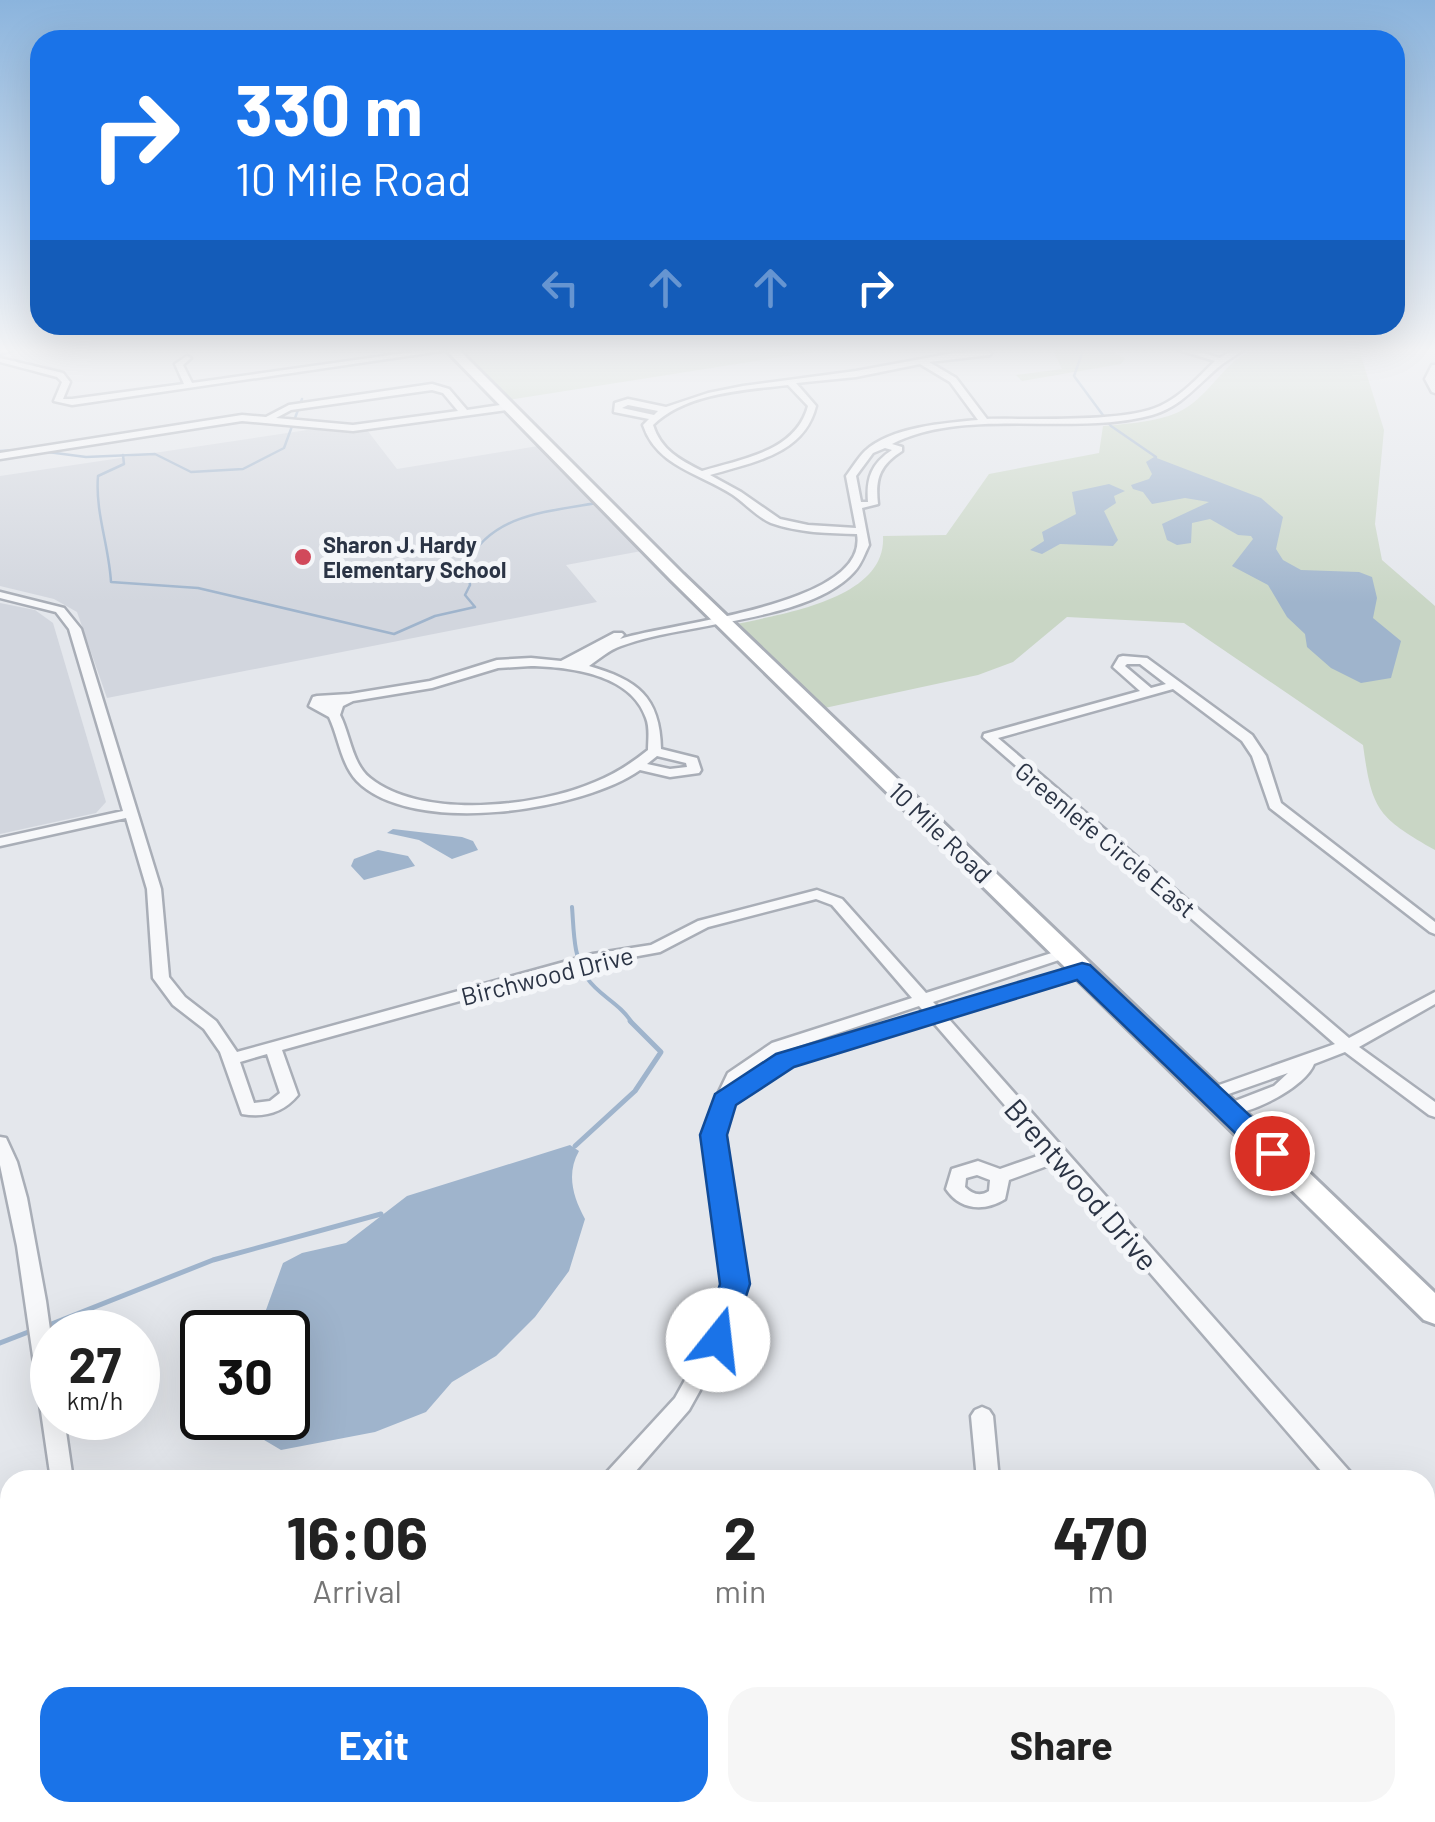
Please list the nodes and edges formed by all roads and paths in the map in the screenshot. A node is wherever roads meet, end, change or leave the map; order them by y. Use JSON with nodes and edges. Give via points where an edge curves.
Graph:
{"nodes":[{"id":1,"x":134,"y":433,"type":"edge"},
{"id":2,"x":534,"y":433,"type":"edge"},
{"id":3,"x":650,"y":433,"type":"edge"},
{"id":4,"x":798,"y":433,"type":"edge"},
{"id":5,"x":916,"y":433,"type":"edge"},
{"id":6,"x":961,"y":433,"type":"edge"},
{"id":7,"x":883,"y":444,"type":"junction"},
{"id":8,"x":899,"y":448,"type":"junction"},
{"id":9,"x":0,"y":456,"type":"edge"},
{"id":10,"x":701,"y":475,"type":"junction"},
{"id":11,"x":856,"y":506,"type":"junction"},
{"id":12,"x":862,"y":532,"type":"junction"},
{"id":13,"x":0,"y":595,"type":"edge"},
{"id":14,"x":717,"y":616,"type":"junction"},
{"id":15,"x":566,"y":662,"type":"junction"},
{"id":16,"x":582,"y":665,"type":"junction"},
{"id":17,"x":1175,"y":685,"type":"junction"},
{"id":18,"x":1148,"y":692,"type":"junction"},
{"id":19,"x":350,"y":698,"type":"junction"},
{"id":20,"x":334,"y":715,"type":"junction"},
{"id":21,"x":655,"y":751,"type":"junction"},
{"id":22,"x":641,"y":766,"type":"junction"},
{"id":23,"x":132,"y":813,"type":"junction"},
{"id":24,"x":0,"y":842,"type":"edge"},
{"id":25,"x":817,"y":894,"type":"joint"},
{"id":26,"x":1435,"y":929,"type":"edge"},
{"id":27,"x":1072,"y":962,"type":"junction"},
{"id":28,"x":1435,"y":997,"type":"edge"},
{"id":29,"x":929,"y":1009,"type":"junction"},
{"id":30,"x":1351,"y":1047,"type":"junction"},
{"id":31,"x":274,"y":1048,"type":"junction"},
{"id":32,"x":232,"y":1060,"type":"junction"},
{"id":33,"x":1219,"y":1102,"type":"junction"},
{"id":34,"x":1435,"y":1111,"type":"edge"},
{"id":35,"x":0,"y":1143,"type":"edge"},
{"id":36,"x":1057,"y":1156,"type":"junction"},
{"id":37,"x":1000,"y":1176,"type":"dead end"},
{"id":38,"x":9,"y":1203,"type":"edge"},
{"id":39,"x":1435,"y":1312,"type":"edge"},
{"id":40,"x":982,"y":1416,"type":"dead end"},
{"id":41,"x":60,"y":1470,"type":"edge"},
{"id":42,"x":623,"y":1470,"type":"edge"},
{"id":43,"x":987,"y":1470,"type":"edge"},
{"id":44,"x":1333,"y":1470,"type":"edge"}],
"edges":[{"from":1,"to":9,"type":"street"},
{"from":2,"to":14,"type":"main road","name":"10 Mile Road"},
{"from":3,"to":10,"type":"street"},
{"from":4,"to":10,"type":"street","via":[[774,450]]},
{"from":5,"to":7,"type":"street"},
{"from":6,"to":8,"type":"street"},
{"from":7,"to":8,"type":"street"},
{"from":7,"to":11,"type":"street","via":[[855,468]]},
{"from":8,"to":11,"type":"street","via":[[873,470],[873,504]]},
{"from":10,"to":12,"type":"street","via":[[780,522]]},
{"from":11,"to":12,"type":"street"},
{"from":12,"to":14,"type":"street","via":[[862,554],[847,573],[778,608]]},
{"from":13,"to":23,"type":"street","via":[[47,605],[69,618]]},
{"from":14,"to":15,"type":"street","via":[[600,640]]},
{"from":14,"to":16,"type":"street","via":[[615,644]]},
{"from":14,"to":27,"type":"main road","name":"10 Mile Road"},
{"from":15,"to":16,"type":"street"},
{"from":15,"to":19,"type":"street","via":[[497,664]]},
{"from":16,"to":21,"type":"street","via":[[638,699],[653,717]]},
{"from":17,"to":18,"type":"street","name":"Greenlefe Circle East"},
{"from":17,"to":18,"type":"street","via":[[1142,661],[1123,660],[1119,668]]},
{"from":17,"to":26,"type":"street","via":[[1246,738],[1275,804]]},
{"from":18,"to":30,"type":"street","name":"Greenlefe Circle East","via":[[989,737]]},
{"from":19,"to":20,"type":"street"},
{"from":19,"to":20,"type":"street","via":[[317,700],[316,706]]},
{"from":20,"to":22,"type":"street","via":[[362,778],[426,806],[484,809],[538,800]]},
{"from":21,"to":22,"type":"street"},
{"from":21,"to":22,"type":"street","via":[[692,761],[694,770]]},
{"from":23,"to":24,"type":"street"},
{"from":23,"to":32,"type":"street","via":[[154,889],[161,978],[210,1024]]},
{"from":25,"to":29,"type":"street","name":"Brentwood Drive","via":[[838,902]]},
{"from":25,"to":31,"type":"street","name":"Birchwood Drive","via":[[703,924],[655,949],[593,959]]},
{"from":27,"to":29,"type":"street"},
{"from":27,"to":33,"type":"main road","name":"10 Mile Road"},
{"from":28,"to":30,"type":"street"},
{"from":29,"to":36,"type":"street","name":"Brentwood Drive"},
{"from":29,"to":42,"type":"street","via":[[785,1060],[724,1100],[714,1135],[735,1284],[718,1340],[682,1404]]},
{"from":30,"to":33,"type":"street","via":[[1314,1060],[1280,1090]]},
{"from":30,"to":34,"type":"street"},
{"from":31,"to":32,"type":"street","name":"Birchwood Drive"},
{"from":31,"to":32,"type":"street","via":[[288,1095],[276,1107],[248,1110]]},
{"from":33,"to":39,"type":"main road","name":"10 Mile Road"},
{"from":35,"to":38,"type":"street","via":[[7,1150]]},
{"from":36,"to":37,"type":"street"},
{"from":36,"to":44,"type":"street","name":"Brentwood Drive"},
{"from":38,"to":41,"type":"street"},
{"from":40,"to":43,"type":"street"}]}
